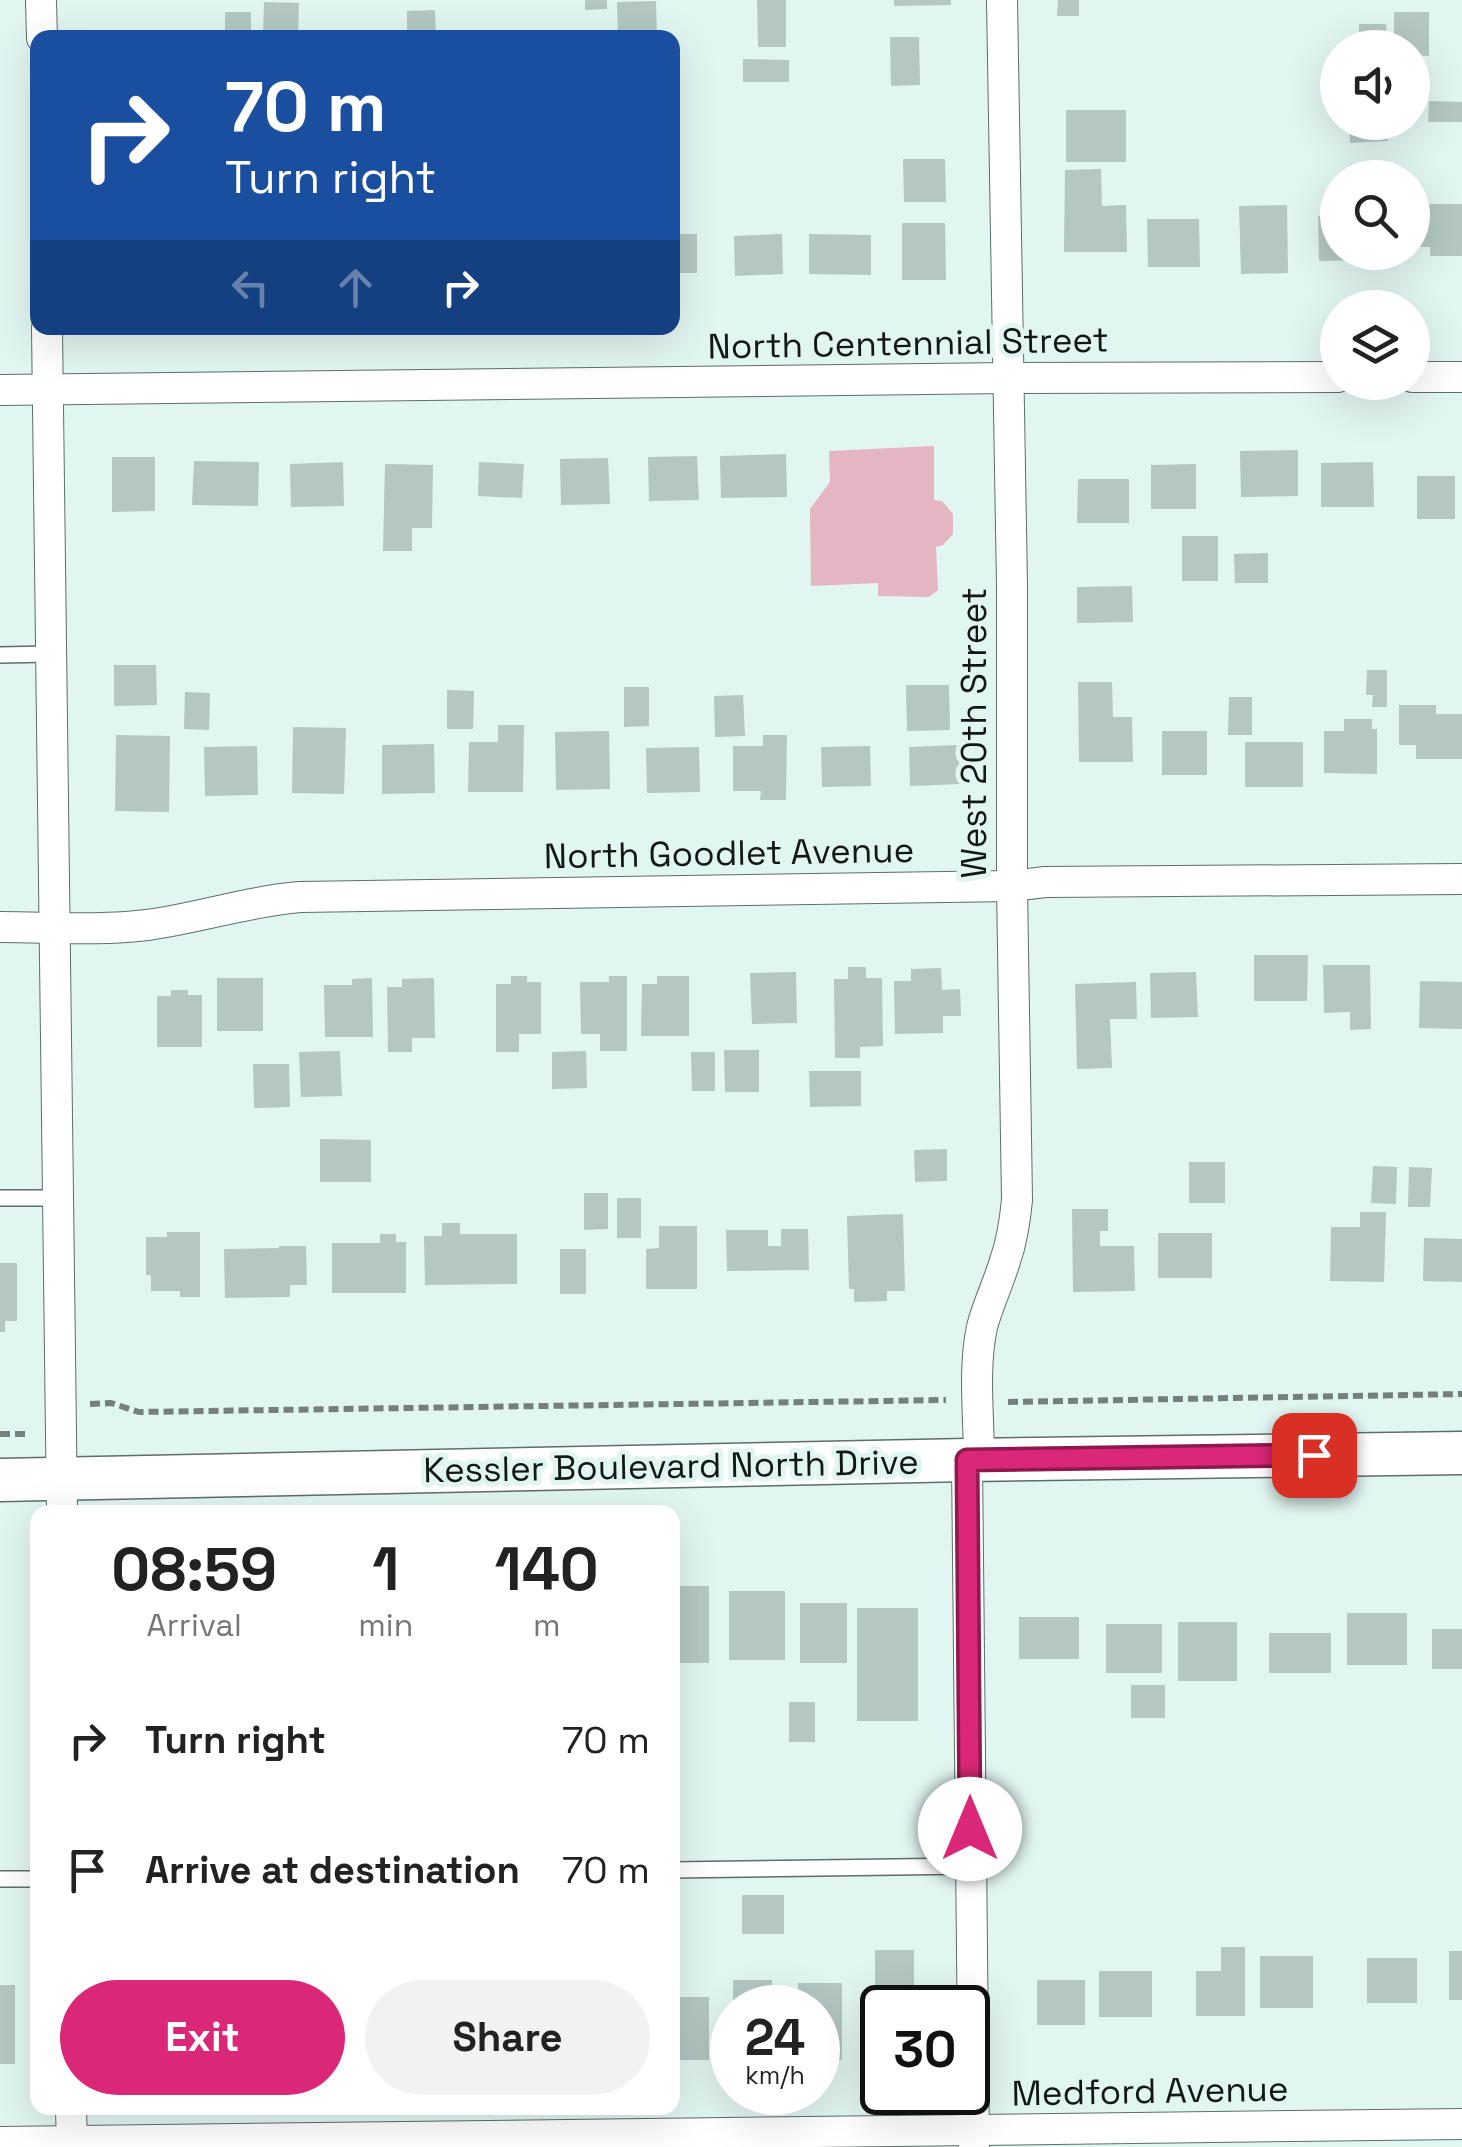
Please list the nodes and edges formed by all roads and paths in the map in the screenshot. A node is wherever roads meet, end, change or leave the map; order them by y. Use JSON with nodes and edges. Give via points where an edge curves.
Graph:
{"nodes":[{"id":1,"x":41,"y":0,"type":"edge"},
{"id":2,"x":1002,"y":0,"type":"edge"},
{"id":3,"x":42,"y":30,"type":"edge"},
{"id":4,"x":46,"y":335,"type":"edge"},
{"id":5,"x":1430,"y":377,"type":"edge"},
{"id":6,"x":1462,"y":377,"type":"edge"},
{"id":7,"x":1008,"y":378,"type":"junction"},
{"id":8,"x":1320,"y":378,"type":"edge"},
{"id":9,"x":48,"y":389,"type":"junction"},
{"id":10,"x":0,"y":390,"type":"edge"},
{"id":11,"x":50,"y":654,"type":"junction"},
{"id":12,"x":0,"y":655,"type":"edge"},
{"id":13,"x":1462,"y":879,"type":"edge"},
{"id":14,"x":1012,"y":886,"type":"junction"},
{"id":15,"x":0,"y":927,"type":"edge"},
{"id":16,"x":54,"y":928,"type":"junction"},
{"id":17,"x":0,"y":1198,"type":"edge"},
{"id":18,"x":57,"y":1198,"type":"junction"},
{"id":19,"x":1462,"y":1394,"type":"edge"},
{"id":20,"x":978,"y":1402,"type":"junction"},
{"id":21,"x":60,"y":1416,"type":"junction"},
{"id":22,"x":0,"y":1434,"type":"edge"},
{"id":23,"x":1462,"y":1453,"type":"edge"},
{"id":24,"x":973,"y":1460,"type":"junction"},
{"id":25,"x":0,"y":1480,"type":"edge"},
{"id":26,"x":62,"y":1496,"type":"edge"},
{"id":27,"x":970,"y":1866,"type":"junction"},
{"id":28,"x":680,"y":1870,"type":"edge"},
{"id":29,"x":30,"y":1879,"type":"edge"},
{"id":30,"x":0,"y":1880,"type":"edge"},
{"id":31,"x":71,"y":2115,"type":"edge"},
{"id":32,"x":1462,"y":2124,"type":"edge"},
{"id":33,"x":974,"y":2139,"type":"edge"},
{"id":34,"x":0,"y":2142,"type":"edge"},
{"id":35,"x":72,"y":2144,"type":"edge"}],
"edges":[{"from":1,"to":3,"type":"street"},
{"from":2,"to":7,"type":"street","name":"West 20th Street"},
{"from":4,"to":9,"type":"street"},
{"from":5,"to":6,"type":"street"},
{"from":7,"to":8,"type":"street","name":"North Centennial Street"},
{"from":7,"to":9,"type":"street","name":"North Centennial Street"},
{"from":7,"to":14,"type":"street","name":"West 20th Street"},
{"from":9,"to":10,"type":"street","name":"North Centennial Street"},
{"from":9,"to":11,"type":"street"},
{"from":11,"to":12,"type":"lane"},
{"from":11,"to":16,"type":"street"},
{"from":13,"to":14,"type":"street","name":"North Goodlet Avenue"},
{"from":14,"to":16,"type":"street","name":"North Goodlet Avenue","via":[[300,897],[144,925]]},
{"from":14,"to":20,"type":"street","name":"West 20th Street","via":[[1017,1200],[982,1331]]},
{"from":15,"to":16,"type":"street","name":"North Goodlet Avenue"},
{"from":16,"to":18,"type":"street"},
{"from":17,"to":18,"type":"lane"},
{"from":18,"to":21,"type":"street"},
{"from":19,"to":20,"type":"path"},
{"from":20,"to":21,"type":"path","via":[[139,1412],[110,1403],[86,1404]]},
{"from":20,"to":24,"type":"street","name":"West 20th Street"},
{"from":21,"to":22,"type":"path","via":[[29,1434]]},
{"from":21,"to":26,"type":"street"},
{"from":23,"to":24,"type":"main road","name":"Kessler Boulevard North Drive"},
{"from":24,"to":26,"type":"main road","name":"Kessler Boulevard North Drive"},
{"from":24,"to":27,"type":"street","name":"West 20th Street"},
{"from":25,"to":26,"type":"main road","name":"Kessler Boulevard North Drive"},
{"from":27,"to":28,"type":"lane"},
{"from":27,"to":33,"type":"street","name":"West 20th Street"},
{"from":29,"to":30,"type":"lane"},
{"from":31,"to":35,"type":"street"},
{"from":32,"to":33,"type":"street","name":"Medford Avenue"},
{"from":33,"to":35,"type":"street","name":"Medford Avenue"},
{"from":34,"to":35,"type":"street","name":"Medford Avenue"}]}
